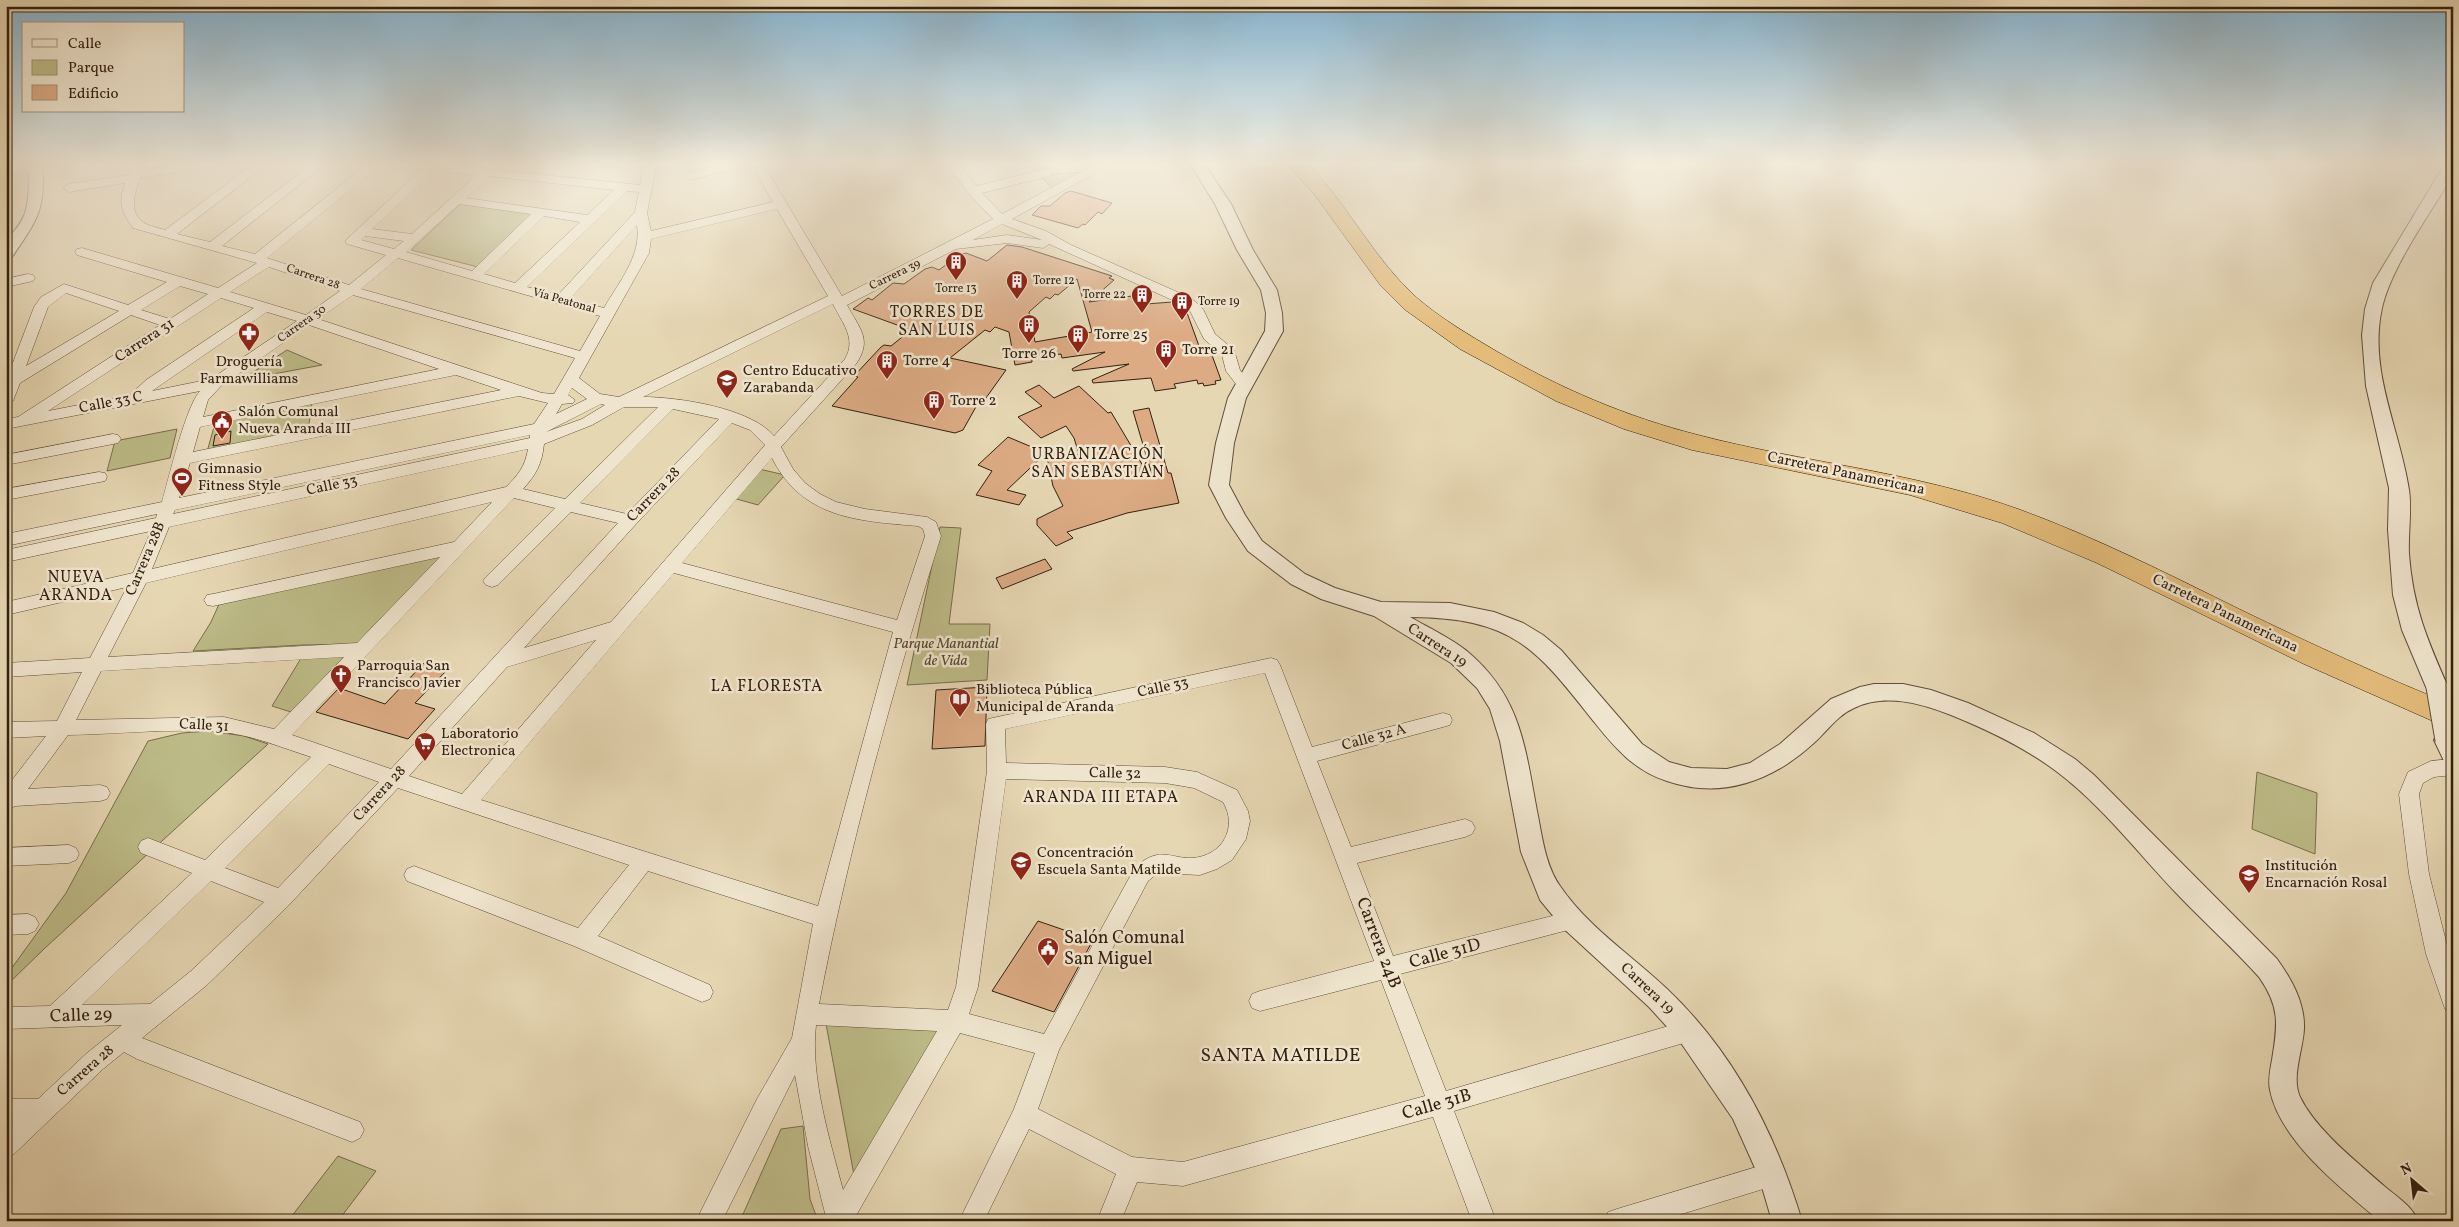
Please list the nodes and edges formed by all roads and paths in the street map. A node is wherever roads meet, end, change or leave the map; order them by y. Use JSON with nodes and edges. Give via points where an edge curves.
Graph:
{"nodes":[{"id":1,"x":30,"y":219,"type":"edge"},
{"id":2,"x":134,"y":219,"type":"edge"},
{"id":3,"x":188,"y":219,"type":"edge"},
{"id":4,"x":248,"y":219,"type":"edge"},
{"id":5,"x":311,"y":219,"type":"edge"},
{"id":6,"x":375,"y":219,"type":"edge"},
{"id":7,"x":436,"y":219,"type":"edge"},
{"id":8,"x":533,"y":219,"type":"edge"},
{"id":9,"x":589,"y":219,"type":"edge"},
{"id":10,"x":636,"y":219,"type":"edge"},
{"id":11,"x":643,"y":219,"type":"edge"},
{"id":12,"x":716,"y":219,"type":"edge"},
{"id":13,"x":789,"y":219,"type":"edge"},
{"id":14,"x":1000,"y":219,"type":"joint"},
{"id":15,"x":1230,"y":219,"type":"edge"},
{"id":16,"x":1343,"y":219,"type":"edge"},
{"id":17,"x":2419,"y":219,"type":"edge"},
{"id":18,"x":361,"y":232,"type":"junction"},
{"id":19,"x":167,"y":235,"type":"junction"},
{"id":20,"x":645,"y":236,"type":"junction"},
{"id":21,"x":415,"y":238,"type":"junction"},
{"id":22,"x":8,"y":247,"type":"edge"},
{"id":23,"x":212,"y":247,"type":"junction"},
{"id":24,"x":950,"y":248,"type":"junction"},
{"id":25,"x":1066,"y":248,"type":"junction"},
{"id":26,"x":82,"y":252,"type":"dead end"},
{"id":27,"x":398,"y":252,"type":"junction"},
{"id":28,"x":263,"y":261,"type":"junction"},
{"id":29,"x":475,"y":276,"type":"junction"},
{"id":30,"x":28,"y":278,"type":"dead end"},
{"id":31,"x":177,"y":282,"type":"junction"},
{"id":32,"x":6,"y":283,"type":"edge"},
{"id":33,"x":518,"y":288,"type":"junction"},
{"id":34,"x":351,"y":290,"type":"junction"},
{"id":35,"x":217,"y":294,"type":"junction"},
{"id":36,"x":561,"y":300,"type":"junction"},
{"id":37,"x":837,"y":300,"type":"junction"},
{"id":38,"x":264,"y":308,"type":"junction"},
{"id":39,"x":130,"y":310,"type":"junction"},
{"id":40,"x":609,"y":314,"type":"junction"},
{"id":41,"x":308,"y":320,"type":"junction"},
{"id":42,"x":170,"y":324,"type":"junction"},
{"id":43,"x":583,"y":356,"type":"junction"},
{"id":44,"x":457,"y":370,"type":"junction"},
{"id":45,"x":571,"y":379,"type":"junction"},
{"id":46,"x":14,"y":380,"type":"junction"},
{"id":47,"x":216,"y":383,"type":"junction"},
{"id":48,"x":1244,"y":385,"type":"junction"},
{"id":49,"x":519,"y":391,"type":"junction"},
{"id":50,"x":135,"y":399,"type":"junction"},
{"id":51,"x":599,"y":399,"type":"junction"},
{"id":52,"x":6,"y":401,"type":"edge"},
{"id":53,"x":557,"y":401,"type":"junction"},
{"id":54,"x":621,"y":402,"type":"junction"},
{"id":55,"x":669,"y":405,"type":"junction"},
{"id":56,"x":729,"y":417,"type":"junction"},
{"id":57,"x":22,"y":421,"type":"junction"},
{"id":58,"x":6,"y":424,"type":"edge"},
{"id":59,"x":192,"y":424,"type":"junction"},
{"id":60,"x":538,"y":435,"type":"junction"},
{"id":61,"x":113,"y":439,"type":"dead end"},
{"id":62,"x":773,"y":446,"type":"junction"},
{"id":63,"x":183,"y":459,"type":"junction"},
{"id":64,"x":6,"y":460,"type":"edge"},
{"id":65,"x":99,"y":477,"type":"dead end"},
{"id":66,"x":510,"y":492,"type":"junction"},
{"id":67,"x":6,"y":494,"type":"edge"},
{"id":68,"x":169,"y":505,"type":"junction"},
{"id":69,"x":568,"y":506,"type":"junction"},
{"id":70,"x":630,"y":520,"type":"junction"},
{"id":71,"x":162,"y":522,"type":"junction"},
{"id":72,"x":6,"y":540,"type":"edge"},
{"id":73,"x":461,"y":546,"type":"junction"},
{"id":74,"x":6,"y":556,"type":"edge"},
{"id":75,"x":671,"y":566,"type":"junction"},
{"id":76,"x":140,"y":578,"type":"junction"},
{"id":77,"x":492,"y":581,"type":"dead end"},
{"id":78,"x":213,"y":600,"type":"dead end"},
{"id":79,"x":6,"y":609,"type":"edge"},
{"id":80,"x":1381,"y":610,"type":"junction"},
{"id":81,"x":615,"y":628,"type":"junction"},
{"id":82,"x":903,"y":628,"type":"junction"},
{"id":83,"x":364,"y":649,"type":"junction"},
{"id":84,"x":500,"y":662,"type":"junction"},
{"id":85,"x":1271,"y":665,"type":"joint"},
{"id":86,"x":95,"y":666,"type":"junction"},
{"id":87,"x":6,"y":670,"type":"edge"},
{"id":88,"x":1443,"y":720,"type":"dead end"},
{"id":89,"x":63,"y":728,"type":"junction"},
{"id":90,"x":6,"y":730,"type":"edge"},
{"id":91,"x":278,"y":738,"type":"junction"},
{"id":92,"x":2451,"y":738,"type":"edge"},
{"id":93,"x":326,"y":755,"type":"junction"},
{"id":94,"x":1306,"y":756,"type":"junction"},
{"id":95,"x":2453,"y":767,"type":"edge"},
{"id":96,"x":997,"y":771,"type":"junction"},
{"id":97,"x":394,"y":779,"type":"junction"},
{"id":98,"x":100,"y":793,"type":"dead end"},
{"id":99,"x":8,"y":800,"type":"edge"},
{"id":100,"x":466,"y":804,"type":"junction"},
{"id":101,"x":1465,"y":828,"type":"dead end"},
{"id":102,"x":148,"y":847,"type":"dead end"},
{"id":103,"x":69,"y":854,"type":"dead end"},
{"id":104,"x":6,"y":857,"type":"edge"},
{"id":105,"x":1344,"y":857,"type":"junction"},
{"id":106,"x":644,"y":861,"type":"junction"},
{"id":107,"x":208,"y":871,"type":"junction"},
{"id":108,"x":414,"y":875,"type":"dead end"},
{"id":109,"x":281,"y":899,"type":"junction"},
{"id":110,"x":825,"y":918,"type":"junction"},
{"id":111,"x":1572,"y":920,"type":"junction"},
{"id":112,"x":28,"y":924,"type":"dead end"},
{"id":113,"x":6,"y":925,"type":"edge"},
{"id":114,"x":582,"y":938,"type":"junction"},
{"id":115,"x":1388,"y":970,"type":"junction"},
{"id":116,"x":702,"y":992,"type":"dead end"},
{"id":117,"x":1260,"y":1001,"type":"dead end"},
{"id":118,"x":2453,"y":1002,"type":"edge"},
{"id":119,"x":156,"y":1014,"type":"junction"},
{"id":120,"x":806,"y":1014,"type":"junction"},
{"id":121,"x":54,"y":1017,"type":"junction"},
{"id":122,"x":6,"y":1018,"type":"edge"},
{"id":123,"x":955,"y":1021,"type":"junction"},
{"id":124,"x":1690,"y":1031,"type":"junction"},
{"id":125,"x":125,"y":1038,"type":"junction"},
{"id":126,"x":804,"y":1041,"type":"junction"},
{"id":127,"x":1049,"y":1046,"type":"junction"},
{"id":128,"x":1440,"y":1104,"type":"junction"},
{"id":129,"x":6,"y":1111,"type":"edge"},
{"id":130,"x":41,"y":1112,"type":"junction"},
{"id":131,"x":1024,"y":1114,"type":"junction"},
{"id":132,"x":352,"y":1130,"type":"dead end"},
{"id":133,"x":6,"y":1146,"type":"edge"},
{"id":134,"x":1130,"y":1169,"type":"junction"},
{"id":135,"x":1773,"y":1174,"type":"junction"},
{"id":136,"x":708,"y":1221,"type":"edge"},
{"id":137,"x":839,"y":1221,"type":"edge"},
{"id":138,"x":971,"y":1221,"type":"edge"},
{"id":139,"x":1109,"y":1221,"type":"edge"},
{"id":140,"x":1484,"y":1221,"type":"edge"},
{"id":141,"x":1617,"y":1221,"type":"edge"},
{"id":142,"x":1787,"y":1221,"type":"edge"},
{"id":143,"x":2403,"y":1221,"type":"edge"}],
"edges":[{"from":1,"to":22,"type":"street"},
{"from":2,"to":19,"type":"street","name":"Carrera 28","via":[[138,225]]},
{"from":3,"to":19,"type":"street"},
{"from":4,"to":23,"type":"street"},
{"from":5,"to":28,"type":"street","name":"Carrera 31"},
{"from":6,"to":18,"type":"street"},
{"from":7,"to":21,"type":"street","name":"Carrera 30"},
{"from":8,"to":29,"type":"street"},
{"from":9,"to":33,"type":"street","name":"Vía Peatonal"},
{"from":10,"to":36,"type":"street"},
{"from":11,"to":20,"type":"street"},
{"from":12,"to":20,"type":"street"},
{"from":13,"to":37,"type":"street"},
{"from":14,"to":24,"type":"street","name":"Carrera 39"},
{"from":14,"to":25,"type":"street","via":[[1041,234]]},
{"from":15,"to":48,"type":"street","name":"Carrera 19","via":[[1269,290],[1274,313],[1274,331]]},
{"from":16,"to":92,"type":"highway","name":"Carretera Panamericana","via":[[1387,279],[1414,307],[1463,341],[1553,390],[1621,418],[1702,444],[1905,486],[1975,504],[2033,524],[2123,564],[2317,659]]},
{"from":17,"to":92,"type":"street","bridge":true,"via":[[2381,284],[2374,299],[2369,326],[2377,403],[2399,491],[2398,530],[2408,620],[2436,688]]},
{"from":18,"to":21,"type":"street"},
{"from":18,"to":27,"type":"street","name":"Vía Peatonal","via":[[352,241]]},
{"from":19,"to":23,"type":"street","name":"Carrera 28"},
{"from":20,"to":40,"type":"street","via":[[642,254]]},
{"from":21,"to":27,"type":"street","name":"Carrera 30"},
{"from":23,"to":28,"type":"street","name":"Carrera 28"},
{"from":24,"to":25,"type":"street","via":[[1012,240]]},
{"from":24,"to":37,"type":"street","name":"Carrera 39"},
{"from":25,"to":48,"type":"street","via":[[1186,301],[1196,309],[1209,336],[1229,353],[1233,371]]},
{"from":26,"to":31,"type":"street"},
{"from":27,"to":29,"type":"street","name":"Vía Peatonal"},
{"from":27,"to":34,"type":"street","name":"Carrera 30"},
{"from":28,"to":34,"type":"street","name":"Carrera 28"},
{"from":28,"to":35,"type":"street","name":"Carrera 31"},
{"from":29,"to":33,"type":"street","name":"Vía Peatonal"},
{"from":30,"to":32,"type":"street"},
{"from":31,"to":35,"type":"street"},
{"from":31,"to":39,"type":"street"},
{"from":33,"to":36,"type":"street","name":"Vía Peatonal"},
{"from":34,"to":41,"type":"street","name":"Carrera 30"},
{"from":34,"to":43,"type":"street","name":"Carrera 28"},
{"from":35,"to":38,"type":"street"},
{"from":35,"to":42,"type":"street","name":"Carrera 31"},
{"from":36,"to":40,"type":"street","name":"Vía Peatonal"},
{"from":37,"to":54,"type":"street","name":"Carrera 39"},
{"from":37,"to":62,"type":"street","via":[[857,337],[858,349],[851,361]]},
{"from":38,"to":41,"type":"street"},
{"from":38,"to":50,"type":"street","via":[[151,383]]},
{"from":39,"to":42,"type":"street"},
{"from":39,"to":46,"type":"street"},
{"from":39,"to":46,"type":"street","via":[[64,288],[53,294],[41,308]]},
{"from":40,"to":43,"type":"street"},
{"from":41,"to":44,"type":"street"},
{"from":41,"to":47,"type":"street","name":"Carrera 30"},
{"from":42,"to":57,"type":"street","name":"Carrera 31"},
{"from":43,"to":45,"type":"street"},
{"from":44,"to":49,"type":"street"},
{"from":44,"to":59,"type":"street"},
{"from":45,"to":51,"type":"street"},
{"from":45,"to":53,"type":"street"},
{"from":46,"to":52,"type":"street"},
{"from":47,"to":50,"type":"street","name":"Calle 33 C"},
{"from":47,"to":59,"type":"street","name":"Carrera 28B","via":[[201,399]]},
{"from":48,"to":80,"type":"street","name":"Carrera 19","via":[[1237,398],[1225,443],[1219,485],[1236,518],[1254,546],[1298,579],[1328,594]]},
{"from":49,"to":53,"type":"street"},
{"from":49,"to":63,"type":"street"},
{"from":50,"to":57,"type":"street","name":"Calle 33 C"},
{"from":51,"to":53,"type":"street"},
{"from":51,"to":54,"type":"street"},
{"from":51,"to":60,"type":"street","name":"Calle 33"},
{"from":53,"to":60,"type":"street"},
{"from":54,"to":55,"type":"street"},
{"from":54,"to":60,"type":"street","name":"Calle 33","via":[[587,422]]},
{"from":55,"to":56,"type":"street"},
{"from":55,"to":69,"type":"street"},
{"from":56,"to":62,"type":"street","via":[[764,432]]},
{"from":56,"to":70,"type":"street","name":"Carrera 28"},
{"from":57,"to":58,"type":"street","name":"Calle 33 C"},
{"from":59,"to":63,"type":"street","name":"Carrera 28B"},
{"from":60,"to":66,"type":"street","via":[[534,462],[528,474]]},
{"from":60,"to":68,"type":"street","name":"Calle 33"},
{"from":60,"to":71,"type":"street","name":"Calle 33"},
{"from":61,"to":64,"type":"street"},
{"from":62,"to":75,"type":"street"},
{"from":62,"to":82,"type":"street","via":[[788,473],[809,495],[825,504],[858,514],[920,521],[930,526],[933,536]]},
{"from":63,"to":68,"type":"street","name":"Carrera 28B"},
{"from":65,"to":67,"type":"street"},
{"from":66,"to":69,"type":"street"},
{"from":66,"to":73,"type":"street"},
{"from":66,"to":76,"type":"street"},
{"from":68,"to":71,"type":"street","name":"Carrera 28B"},
{"from":68,"to":72,"type":"street","name":"Calle 33"},
{"from":69,"to":70,"type":"street"},
{"from":69,"to":77,"type":"street"},
{"from":70,"to":84,"type":"street","name":"Carrera 28"},
{"from":71,"to":74,"type":"street","name":"Calle 33"},
{"from":71,"to":76,"type":"street","name":"Carrera 28B"},
{"from":73,"to":78,"type":"street"},
{"from":73,"to":83,"type":"street"},
{"from":75,"to":81,"type":"street"},
{"from":75,"to":82,"type":"street"},
{"from":76,"to":79,"type":"street"},
{"from":76,"to":86,"type":"street","name":"Carrera 28B"},
{"from":80,"to":111,"type":"street","name":"Carrera 19","via":[[1459,657],[1485,682],[1501,707],[1512,741],[1538,866],[1549,892]]},
{"from":80,"to":143,"type":"street","via":[[1451,610],[1516,629],[1554,657],[1622,740],[1645,760],[1677,774],[1717,780],[1737,779],[1756,772],[1778,760],[1843,703],[1884,691],[1930,697],[1996,724],[2042,748],[2103,799],[2268,968],[2282,987],[2290,1006],[2284,1091],[2294,1117],[2314,1140]]},
{"from":81,"to":84,"type":"street"},
{"from":81,"to":100,"type":"street"},
{"from":82,"to":110,"type":"street"},
{"from":83,"to":86,"type":"street"},
{"from":83,"to":91,"type":"street"},
{"from":84,"to":97,"type":"street","name":"Carrera 28"},
{"from":85,"to":94,"type":"street","name":"Carrera 24B"},
{"from":85,"to":96,"type":"street","name":"Calle 33","via":[[995,724]]},
{"from":86,"to":87,"type":"street"},
{"from":86,"to":89,"type":"street","name":"Carrera 28B"},
{"from":88,"to":94,"type":"street","name":"Calle 32 A"},
{"from":89,"to":90,"type":"street","name":"Calle 31"},
{"from":89,"to":91,"type":"street","name":"Calle 31","via":[[186,724],[224,726]]},
{"from":89,"to":99,"type":"street","name":"Carrera 28B"},
{"from":91,"to":93,"type":"street","name":"Calle 31"},
{"from":93,"to":97,"type":"street","name":"Calle 31"},
{"from":93,"to":107,"type":"street"},
{"from":94,"to":105,"type":"street","name":"Carrera 24B"},
{"from":95,"to":118,"type":"street","via":[[2431,769],[2415,778],[2409,794],[2420,874],[2437,954]]},
{"from":96,"to":123,"type":"street","via":[[967,987]]},
{"from":96,"to":127,"type":"street","name":"Calle 32","via":[[1165,775],[1197,780],[1230,796],[1240,819],[1239,834],[1233,846],[1222,856],[1193,867],[1158,863],[1141,875]]},
{"from":97,"to":100,"type":"street","name":"Calle 31"},
{"from":97,"to":109,"type":"street","name":"Carrera 28"},
{"from":98,"to":99,"type":"street"},
{"from":100,"to":106,"type":"street","name":"Calle 31"},
{"from":101,"to":105,"type":"street"},
{"from":102,"to":107,"type":"street"},
{"from":103,"to":104,"type":"street"},
{"from":105,"to":115,"type":"street","name":"Carrera 24B"},
{"from":106,"to":110,"type":"street","name":"Calle 31"},
{"from":106,"to":114,"type":"street"},
{"from":107,"to":109,"type":"street"},
{"from":107,"to":121,"type":"street"},
{"from":108,"to":114,"type":"street"},
{"from":109,"to":119,"type":"street","name":"Carrera 28"},
{"from":110,"to":120,"type":"street"},
{"from":111,"to":115,"type":"street","name":"Calle 31D"},
{"from":111,"to":124,"type":"street","name":"Carrera 19"},
{"from":112,"to":113,"type":"street"},
{"from":114,"to":116,"type":"street"},
{"from":115,"to":117,"type":"street","name":"Calle 31D"},
{"from":115,"to":128,"type":"street","name":"Carrera 24B"},
{"from":119,"to":121,"type":"street","name":"Calle 29"},
{"from":119,"to":125,"type":"street","name":"Carrera 28"},
{"from":120,"to":123,"type":"street"},
{"from":120,"to":126,"type":"street"},
{"from":121,"to":122,"type":"street","name":"Calle 29"},
{"from":123,"to":127,"type":"street"},
{"from":123,"to":137,"type":"street"},
{"from":124,"to":128,"type":"street","name":"Calle 31B"},
{"from":124,"to":135,"type":"street","name":"Carrera 19","via":[[1743,1109]]},
{"from":125,"to":130,"type":"street","name":"Carrera 28","via":[[95,1061]]},
{"from":125,"to":132,"type":"street","via":[[137,1048]]},
{"from":126,"to":136,"type":"street","via":[[769,1098]]},
{"from":126,"to":137,"type":"street","via":[[813,1114]]},
{"from":127,"to":131,"type":"street"},
{"from":128,"to":134,"type":"street","name":"Calle 31B","via":[[1183,1174]]},
{"from":128,"to":140,"type":"street","name":"Carrera 24B"},
{"from":129,"to":130,"type":"street"},
{"from":130,"to":133,"type":"street","name":"Carrera 28"},
{"from":131,"to":134,"type":"street"},
{"from":131,"to":138,"type":"street"},
{"from":134,"to":139,"type":"street"},
{"from":135,"to":141,"type":"street"},
{"from":135,"to":142,"type":"street","name":"Carrera 19"}]}
